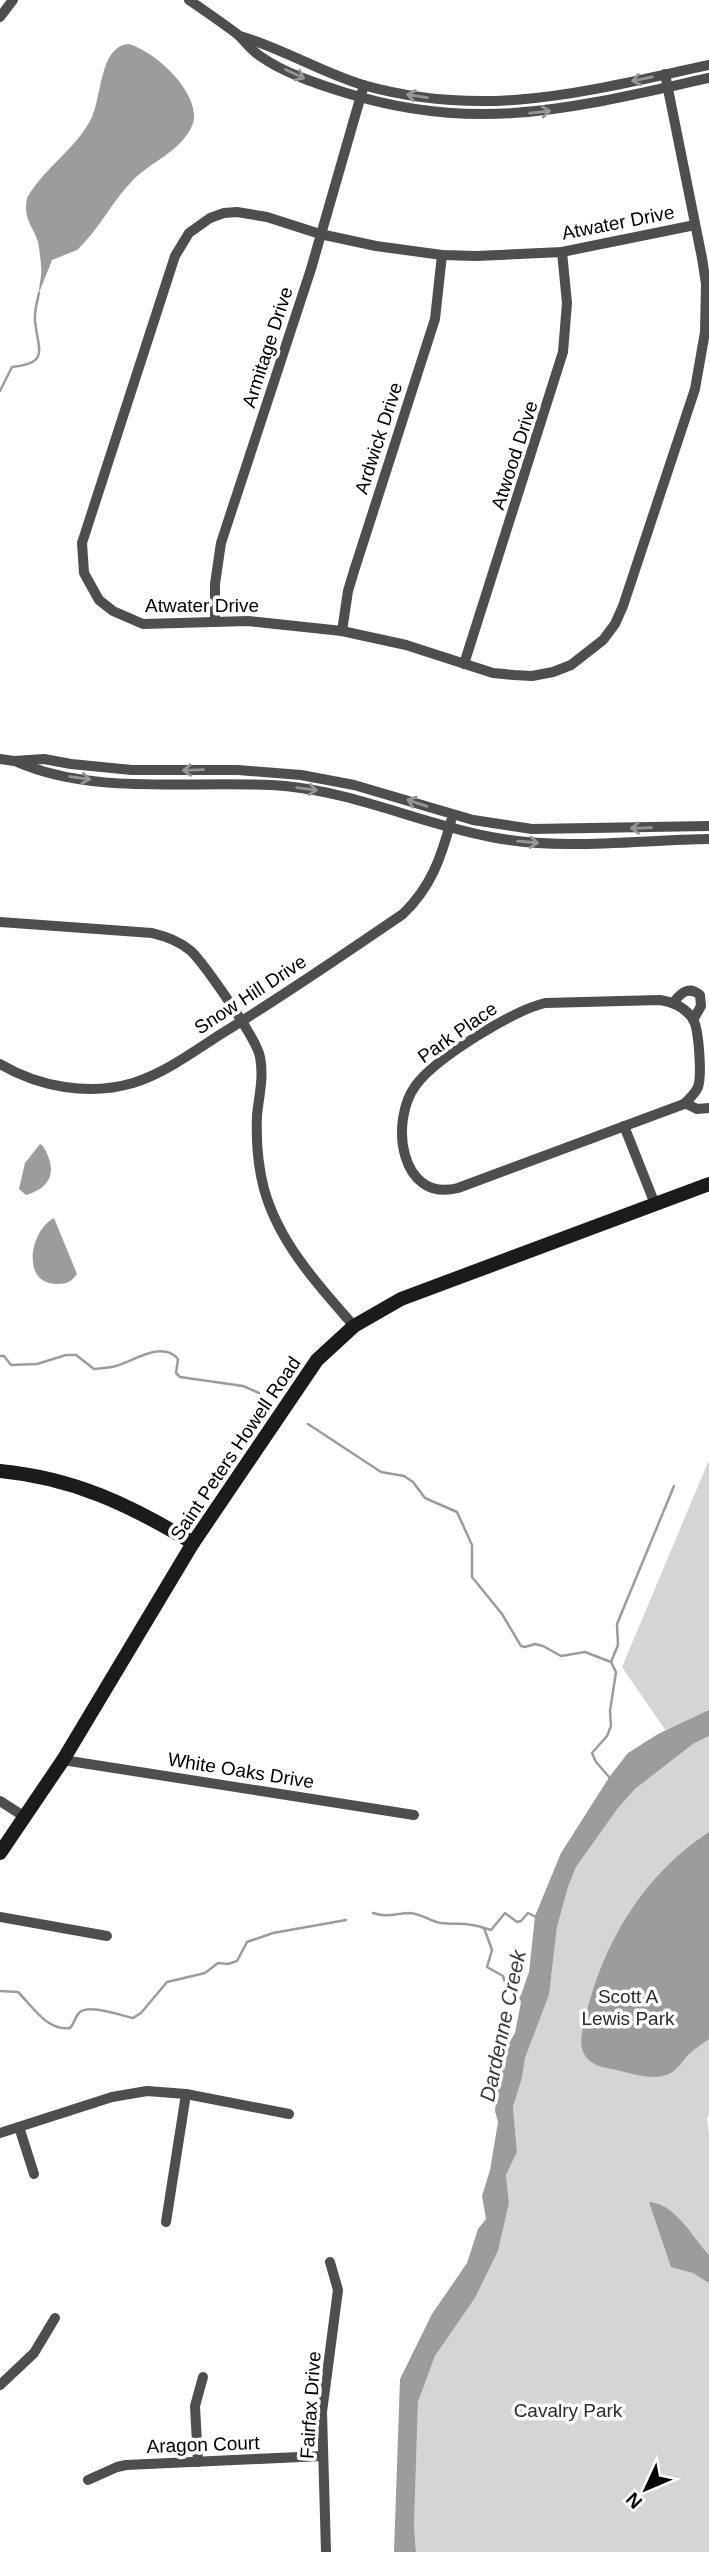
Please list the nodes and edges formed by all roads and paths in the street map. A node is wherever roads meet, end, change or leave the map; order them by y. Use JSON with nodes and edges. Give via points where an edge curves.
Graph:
{"nodes":[{"id":1,"x":13,"y":0,"type":"edge"},
{"id":2,"x":189,"y":0,"type":"edge"},
{"id":3,"x":0,"y":17,"type":"edge"},
{"id":4,"x":239,"y":36,"type":"junction"},
{"id":5,"x":709,"y":65,"type":"edge"},
{"id":6,"x":665,"y":74,"type":"junction"},
{"id":7,"x":709,"y":78,"type":"edge"},
{"id":8,"x":364,"y":85,"type":"junction"},
{"id":9,"x":667,"y":88,"type":"junction"},
{"id":10,"x":360,"y":98,"type":"junction"},
{"id":11,"x":515,"y":101,"type":"junction"},
{"id":12,"x":516,"y":114,"type":"junction"},
{"id":13,"x":695,"y":225,"type":"junction"},
{"id":14,"x":320,"y":234,"type":"junction"},
{"id":15,"x":562,"y":252,"type":"junction"},
{"id":16,"x":442,"y":255,"type":"junction"},
{"id":17,"x":215,"y":622,"type":"junction"},
{"id":18,"x":342,"y":631,"type":"junction"},
{"id":19,"x":464,"y":664,"type":"junction"},
{"id":20,"x":0,"y":759,"type":"edge"},
{"id":21,"x":14,"y":761,"type":"junction"},
{"id":22,"x":269,"y":771,"type":"junction"},
{"id":23,"x":268,"y":785,"type":"junction"},
{"id":24,"x":452,"y":814,"type":"junction"},
{"id":25,"x":709,"y":826,"type":"edge"},
{"id":26,"x":449,"y":827,"type":"junction"},
{"id":27,"x":709,"y":839,"type":"edge"},
{"id":28,"x":0,"y":922,"type":"edge"},
{"id":29,"x":673,"y":1003,"type":"junction"},
{"id":30,"x":693,"y":1020,"type":"junction"},
{"id":31,"x":241,"y":1022,"type":"junction"},
{"id":32,"x":0,"y":1064,"type":"edge"},
{"id":33,"x":705,"y":1083,"type":"edge"},
{"id":34,"x":685,"y":1103,"type":"junction"},
{"id":35,"x":709,"y":1108,"type":"edge"},
{"id":36,"x":624,"y":1126,"type":"junction"},
{"id":37,"x":709,"y":1184,"type":"edge"},
{"id":38,"x":655,"y":1204,"type":"junction"},
{"id":39,"x":354,"y":1326,"type":"junction"},
{"id":40,"x":0,"y":1471,"type":"edge"},
{"id":41,"x":193,"y":1543,"type":"junction"},
{"id":42,"x":63,"y":1760,"type":"junction"},
{"id":43,"x":0,"y":1801,"type":"edge"},
{"id":44,"x":414,"y":1815,"type":"dead end"},
{"id":45,"x":25,"y":1817,"type":"junction"},
{"id":46,"x":0,"y":1853,"type":"edge"},
{"id":47,"x":0,"y":1917,"type":"edge"},
{"id":48,"x":107,"y":1936,"type":"dead end"},
{"id":49,"x":186,"y":2094,"type":"junction"},
{"id":50,"x":289,"y":2114,"type":"dead end"},
{"id":51,"x":19,"y":2127,"type":"junction"},
{"id":52,"x":0,"y":2133,"type":"edge"},
{"id":53,"x":34,"y":2174,"type":"dead end"},
{"id":54,"x":166,"y":2222,"type":"dead end"},
{"id":55,"x":330,"y":2262,"type":"dead end"},
{"id":56,"x":55,"y":2318,"type":"dead end"},
{"id":57,"x":204,"y":2377,"type":"dead end"},
{"id":58,"x":0,"y":2385,"type":"edge"},
{"id":59,"x":322,"y":2456,"type":"junction"},
{"id":60,"x":198,"y":2462,"type":"junction"},
{"id":61,"x":88,"y":2480,"type":"dead end"},
{"id":62,"x":326,"y":2552,"type":"edge"}],
"edges":[{"from":1,"to":3,"type":"street"},
{"from":2,"to":4,"type":"street"},
{"from":4,"to":8,"type":"street"},
{"from":4,"to":10,"type":"street","one_way":true,"via":[[278,66]]},
{"from":5,"to":6,"type":"street"},
{"from":6,"to":9,"type":"street","name":"Atwater Drive"},
{"from":6,"to":11,"type":"street","one_way":true},
{"from":7,"to":9,"type":"street"},
{"from":8,"to":10,"type":"street","name":"Armitage Drive"},
{"from":11,"to":8,"type":"street","one_way":true,"via":[[433,99]]},
{"from":12,"to":9,"type":"street","one_way":true},
{"from":9,"to":13,"type":"street","name":"Atwater Drive"},
{"from":10,"to":12,"type":"street","via":[[456,115]]},
{"from":10,"to":14,"type":"street","name":"Armitage Drive"},
{"from":11,"to":12,"type":"street"},
{"from":13,"to":15,"type":"street","name":"Atwater Drive"},
{"from":13,"to":19,"type":"street","name":"Atwater Drive","via":[[706,296],[698,376],[615,624],[588,654],[553,672],[514,675]]},
{"from":14,"to":16,"type":"street","name":"Atwater Drive"},
{"from":14,"to":17,"type":"street","name":"Armitage Drive","via":[[221,543]]},
{"from":14,"to":17,"type":"street","name":"Atwater Drive","via":[[237,212],[210,218],[189,233],[167,278],[87,524],[82,543],[84,573],[99,600],[113,611],[143,624]]},
{"from":15,"to":16,"type":"street","name":"Atwater Drive"},
{"from":15,"to":19,"type":"street","name":"Atwood Drive","via":[[567,303],[564,352]]},
{"from":16,"to":18,"type":"street","name":"Ardwick Drive","via":[[435,319],[348,591]]},
{"from":17,"to":18,"type":"street","name":"Atwater Drive"},
{"from":18,"to":19,"type":"street","name":"Atwater Drive"},
{"from":20,"to":21,"type":"street"},
{"from":22,"to":21,"type":"street","one_way":true,"via":[[159,771],[44,759]]},
{"from":21,"to":23,"type":"street","one_way":true,"via":[[42,773],[90,779]]},
{"from":22,"to":23,"type":"street"},
{"from":24,"to":22,"type":"street","one_way":true,"via":[[354,785]]},
{"from":23,"to":26,"type":"street","one_way":true,"via":[[342,795]]},
{"from":25,"to":24,"type":"street","one_way":true,"via":[[553,830],[503,826]]},
{"from":24,"to":26,"type":"street","name":"Snow Hill Drive"},
{"from":26,"to":27,"type":"street","one_way":true,"via":[[550,844]]},
{"from":26,"to":31,"type":"street","name":"Snow Hill Drive","via":[[430,881],[411,906]]},
{"from":28,"to":31,"type":"street","via":[[168,937],[192,952]]},
{"from":29,"to":30,"type":"street"},
{"from":29,"to":30,"type":"street","name":"Park Place","via":[[681,992],[700,995],[701,1006]]},
{"from":29,"to":36,"type":"street","name":"Park Place","via":[[545,1003],[521,1010],[433,1067],[414,1086],[402,1125],[404,1152],[414,1174],[428,1187],[447,1191]]},
{"from":30,"to":33,"type":"street","name":"Park Place"},
{"from":31,"to":32,"type":"street","name":"Snow Hill Drive","via":[[157,1074],[131,1083],[63,1086],[38,1082]]},
{"from":31,"to":39,"type":"street","via":[[260,1054],[257,1138],[268,1200],[293,1251]]},
{"from":33,"to":34,"type":"street","name":"Park Place"},
{"from":34,"to":35,"type":"street"},
{"from":34,"to":36,"type":"street","name":"Park Place"},
{"from":36,"to":38,"type":"street"},
{"from":37,"to":38,"type":"main road","name":"Saint Peters Howell Road"},
{"from":38,"to":39,"type":"main road","name":"Saint Peters Howell Road","via":[[401,1299]]},
{"from":39,"to":41,"type":"main road","name":"Saint Peters Howell Road","via":[[317,1360]]},
{"from":40,"to":41,"type":"main road","via":[[58,1480],[104,1494]]},
{"from":41,"to":42,"type":"main road","name":"Saint Peters Howell Road"},
{"from":42,"to":44,"type":"street","name":"White Oaks Drive"},
{"from":42,"to":45,"type":"main road","name":"Saint Peters Howell Road"},
{"from":43,"to":45,"type":"street"},
{"from":45,"to":46,"type":"main road","name":"Saint Peters Howell Road"},
{"from":47,"to":48,"type":"street"},
{"from":49,"to":50,"type":"street"},
{"from":49,"to":51,"type":"street","via":[[162,2090],[123,2094]]},
{"from":49,"to":54,"type":"street"},
{"from":51,"to":52,"type":"street"},
{"from":51,"to":53,"type":"street"},
{"from":55,"to":59,"type":"street","name":"Fairfax Drive","via":[[338,2290]]},
{"from":56,"to":58,"type":"street","via":[[34,2353]]},
{"from":57,"to":60,"type":"street","via":[[195,2406]]},
{"from":59,"to":60,"type":"street","name":"Aragon Court"},
{"from":59,"to":62,"type":"street","name":"Fairfax Drive"},
{"from":60,"to":61,"type":"street","name":"Aragon Court","via":[[126,2465]]}]}
